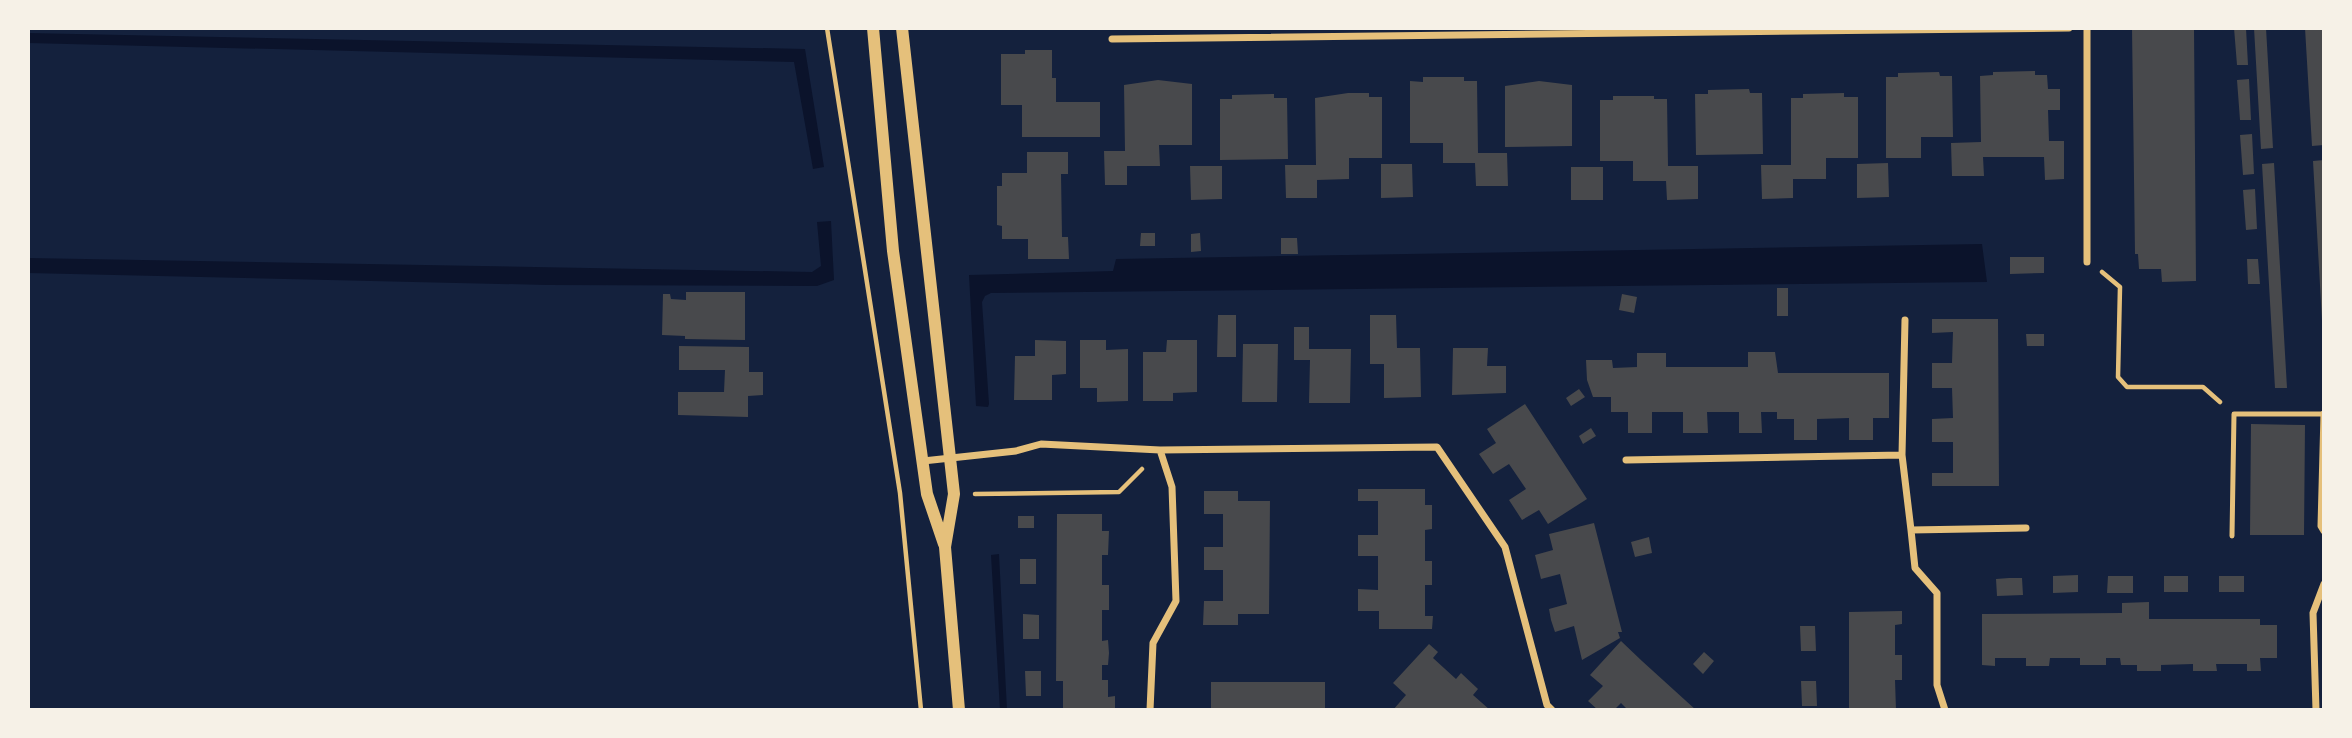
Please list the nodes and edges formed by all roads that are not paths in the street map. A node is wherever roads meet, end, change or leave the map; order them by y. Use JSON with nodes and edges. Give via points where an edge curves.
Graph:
{"nodes":[{"id":1,"x":873,"y":28,"type":"edge"},
{"id":2,"x":902,"y":28,"type":"edge"},
{"id":3,"x":2069,"y":28,"type":"edge"},
{"id":4,"x":2087,"y":28,"type":"edge"},
{"id":5,"x":1112,"y":39,"type":"dead end"},
{"id":6,"x":2087,"y":262,"type":"road end"},
{"id":7,"x":1905,"y":320,"type":"dead end"},
{"id":8,"x":2324,"y":414,"type":"edge"},
{"id":9,"x":1160,"y":450,"type":"junction"},
{"id":10,"x":1902,"y":455,"type":"junction"},
{"id":11,"x":950,"y":459,"type":"junction"},
{"id":12,"x":1626,"y":460,"type":"dead end"},
{"id":13,"x":923,"y":461,"type":"junction"},
{"id":14,"x":2026,"y":528,"type":"dead end"},
{"id":15,"x":1911,"y":530,"type":"junction"},
{"id":16,"x":2324,"y":531,"type":"edge"},
{"id":17,"x":2232,"y":536,"type":"dead end"},
{"id":18,"x":945,"y":547,"type":"junction"},
{"id":19,"x":2324,"y":584,"type":"edge"},
{"id":20,"x":958,"y":710,"type":"edge"},
{"id":21,"x":1150,"y":710,"type":"edge"},
{"id":22,"x":1552,"y":710,"type":"edge"},
{"id":23,"x":1945,"y":710,"type":"edge"},
{"id":24,"x":2316,"y":710,"type":"edge"}],
"edges":[{"from":1,"to":13,"type":"street","via":[[893,251]]},
{"from":2,"to":11,"type":"street"},
{"from":3,"to":5,"type":"street"},
{"from":4,"to":6,"type":"street"},
{"from":7,"to":10,"type":"street"},
{"from":8,"to":16,"type":"street"},
{"from":8,"to":17,"type":"lane","via":[[2234,414]]},
{"from":9,"to":11,"type":"street","via":[[1041,444]]},
{"from":9,"to":21,"type":"street","via":[[1172,487],[1176,601],[1153,643]]},
{"from":9,"to":22,"type":"street","via":[[1437,447],[1504,547]]},
{"from":10,"to":12,"type":"street"},
{"from":10,"to":15,"type":"street"},
{"from":11,"to":13,"type":"street"},
{"from":11,"to":18,"type":"street","via":[[954,494]]},
{"from":13,"to":18,"type":"street","via":[[927,494]]},
{"from":14,"to":15,"type":"street"},
{"from":15,"to":23,"type":"street","via":[[1915,568],[1937,593],[1937,685]]},
{"from":18,"to":20,"type":"street"},
{"from":19,"to":24,"type":"street","via":[[2313,613]]}]}
